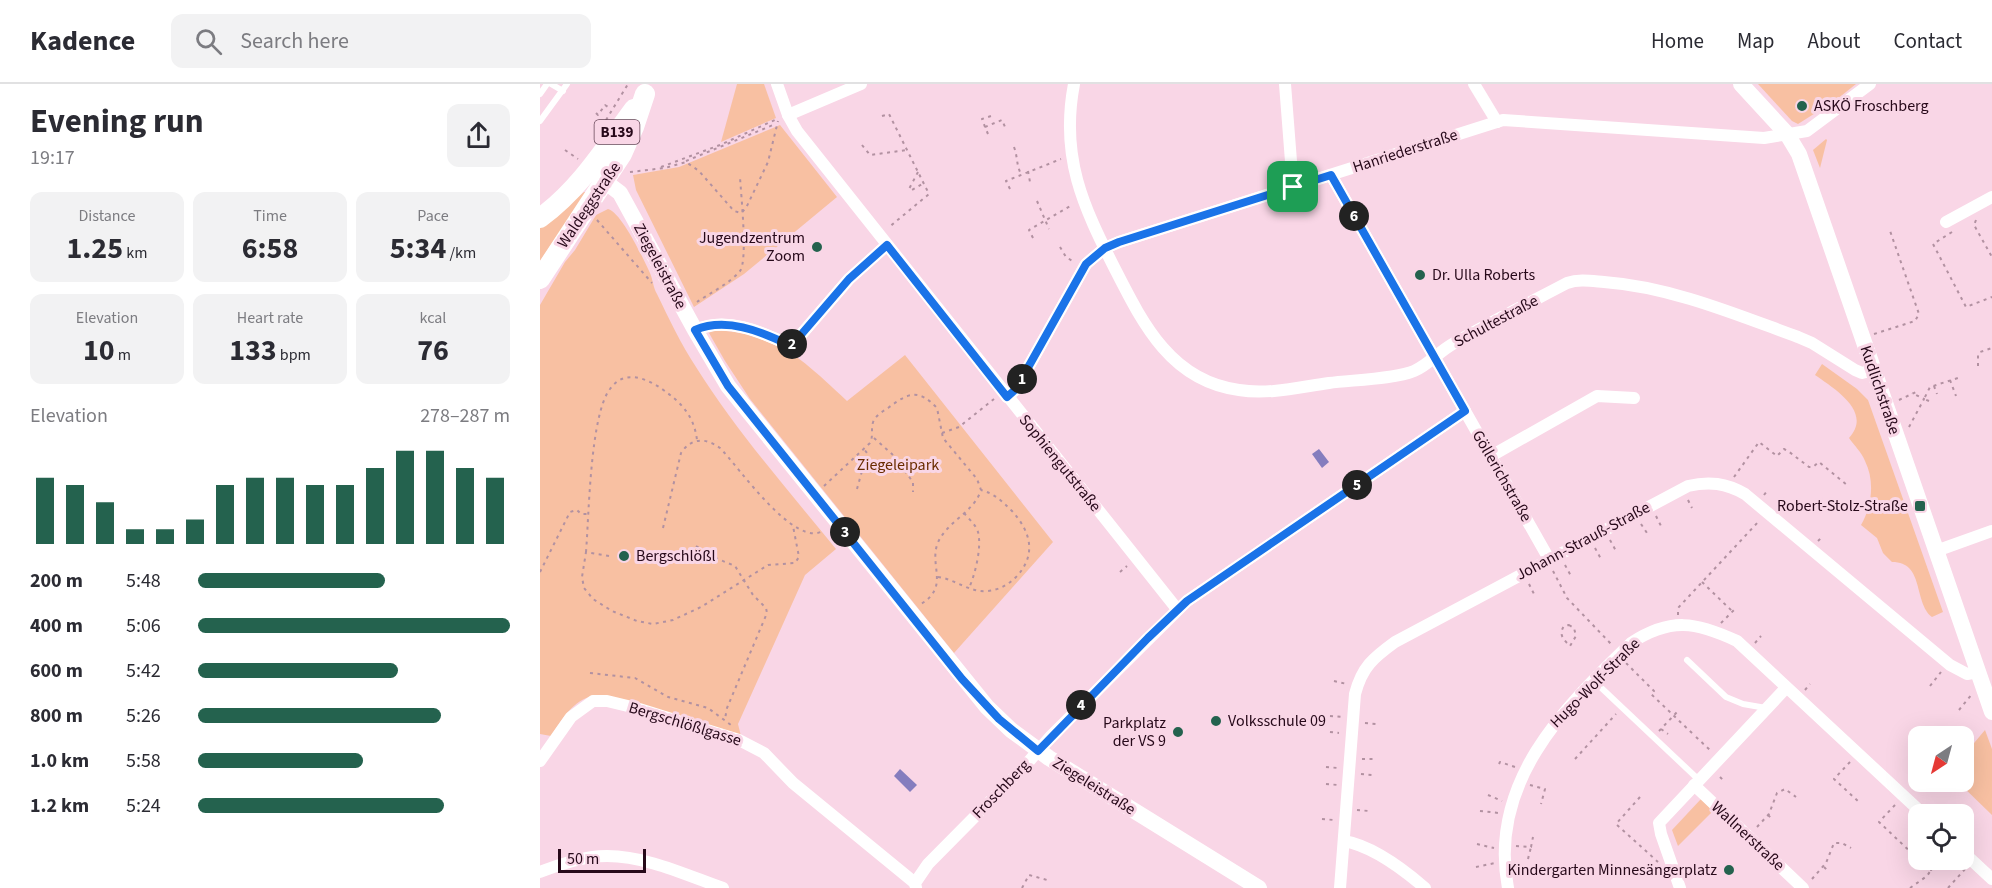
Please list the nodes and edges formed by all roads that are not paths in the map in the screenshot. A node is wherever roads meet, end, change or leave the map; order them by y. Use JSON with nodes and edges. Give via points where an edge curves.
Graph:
{"nodes":[{"id":1,"x":549,"y":84,"type":"edge"},
{"id":2,"x":567,"y":84,"type":"edge"},
{"id":3,"x":777,"y":84,"type":"edge"},
{"id":4,"x":861,"y":84,"type":"edge"},
{"id":5,"x":1074,"y":84,"type":"edge"},
{"id":6,"x":1285,"y":84,"type":"edge"},
{"id":7,"x":1474,"y":84,"type":"edge"},
{"id":8,"x":1741,"y":84,"type":"edge"},
{"id":9,"x":1870,"y":84,"type":"edge"},
{"id":10,"x":648,"y":89,"type":"edge"},
{"id":11,"x":562,"y":91,"type":"junction"},
{"id":12,"x":540,"y":94,"type":"edge"},
{"id":13,"x":782,"y":115,"type":"junction"},
{"id":14,"x":540,"y":121,"type":"edge"},
{"id":15,"x":1497,"y":122,"type":"junction"},
{"id":16,"x":1787,"y":134,"type":"junction"},
{"id":17,"x":585,"y":166,"type":"junction"},
{"id":18,"x":1331,"y":175,"type":"junction"},
{"id":19,"x":606,"y":181,"type":"junction"},
{"id":20,"x":1293,"y":187,"type":"junction"},
{"id":21,"x":1992,"y":197,"type":"edge"},
{"id":22,"x":540,"y":218,"type":"edge"},
{"id":23,"x":1946,"y":222,"type":"road end"},
{"id":24,"x":887,"y":245,"type":"junction"},
{"id":25,"x":1105,"y":248,"type":"junction"},
{"id":26,"x":540,"y":279,"type":"edge"},
{"id":27,"x":695,"y":330,"type":"junction"},
{"id":28,"x":1434,"y":357,"type":"junction"},
{"id":29,"x":1873,"y":370,"type":"junction"},
{"id":30,"x":1003,"y":396,"type":"junction"},
{"id":31,"x":1634,"y":398,"type":"dead end"},
{"id":32,"x":1465,"y":411,"type":"junction"},
{"id":33,"x":1491,"y":456,"type":"junction"},
{"id":34,"x":1992,"y":531,"type":"edge"},
{"id":35,"x":1936,"y":551,"type":"junction"},
{"id":36,"x":1550,"y":562,"type":"junction"},
{"id":37,"x":1177,"y":609,"type":"junction"},
{"id":38,"x":1687,"y":660,"type":"dead end"},
{"id":39,"x":1978,"y":672,"type":"junction"},
{"id":40,"x":1594,"y":681,"type":"junction"},
{"id":41,"x":1786,"y":688,"type":"junction"},
{"id":42,"x":1767,"y":708,"type":"junction"},
{"id":43,"x":1992,"y":712,"type":"edge"},
{"id":44,"x":1038,"y":751,"type":"junction"},
{"id":45,"x":540,"y":761,"type":"edge"},
{"id":46,"x":1696,"y":783,"type":"junction"},
{"id":47,"x":1912,"y":804,"type":"edge"},
{"id":48,"x":1344,"y":841,"type":"junction"},
{"id":49,"x":1974,"y":862,"type":"edge"},
{"id":50,"x":540,"y":872,"type":"edge"},
{"id":51,"x":1992,"y":879,"type":"edge"},
{"id":52,"x":915,"y":885,"type":"edge"},
{"id":53,"x":1805,"y":886,"type":"edge"},
{"id":54,"x":723,"y":888,"type":"edge"},
{"id":55,"x":1258,"y":888,"type":"edge"},
{"id":56,"x":1340,"y":888,"type":"edge"},
{"id":57,"x":1425,"y":888,"type":"edge"},
{"id":58,"x":1508,"y":888,"type":"edge"},
{"id":59,"x":1680,"y":888,"type":"edge"}],
"edges":[{"from":1,"to":11,"type":"lane"},
{"from":1,"to":12,"type":"lane"},
{"from":2,"to":11,"type":"lane"},
{"from":3,"to":13,"type":"street","name":"Sophiengutstraße"},
{"from":4,"to":13,"type":"street"},
{"from":5,"to":25,"type":"street","name":"Schultestraße","via":[[1069,134],[1073,171]]},
{"from":6,"to":20,"type":"street"},
{"from":7,"to":15,"type":"street"},
{"from":8,"to":16,"type":"street","name":"Kudlichstraße"},
{"from":9,"to":16,"type":"street","name":"Hanriederstraße","via":[[1807,131]]},
{"from":10,"to":17,"type":"main road","name":"Waldeggstraße","number":"B139"},
{"from":10,"to":19,"type":"main road","name":"Waldeggstraße","number":"B139","via":[[632,134]]},
{"from":11,"to":14,"type":"lane"},
{"from":13,"to":24,"type":"street","name":"Sophiengutstraße"},
{"from":15,"to":16,"type":"street","name":"Hanriederstraße","via":[[1764,138]]},
{"from":15,"to":18,"type":"street","name":"Hanriederstraße"},
{"from":16,"to":29,"type":"street","name":"Kudlichstraße","via":[[1798,154]]},
{"from":17,"to":19,"type":"street","name":"Ziegeleistraße"},
{"from":17,"to":22,"type":"main road","name":"Waldeggstraße","number":"B139","via":[[566,198]]},
{"from":18,"to":20,"type":"street","name":"Hanriederstraße"},
{"from":18,"to":28,"type":"street","name":"Göllerichstraße"},
{"from":19,"to":26,"type":"main road","name":"Waldeggstraße","number":"B139"},
{"from":19,"to":27,"type":"street","name":"Ziegeleistraße","via":[[620,193]]},
{"from":20,"to":25,"type":"street","name":"Hanriederstraße"},
{"from":21,"to":23,"type":"street"},
{"from":24,"to":27,"type":"street","via":[[849,279],[793,344],[738,326],[716,324]]},
{"from":24,"to":30,"type":"street","name":"Sophiengutstraße"},
{"from":25,"to":28,"type":"street","name":"Schultestraße","via":[[1137,310],[1164,351],[1219,386],[1266,391],[1396,375],[1414,370]]},
{"from":25,"to":30,"type":"street","name":"Hanriederstraße","via":[[1086,264],[1016,389]]},
{"from":27,"to":44,"type":"street","name":"Ziegeleistraße","via":[[728,386],[962,679],[999,719]]},
{"from":28,"to":29,"type":"street","name":"Schultestraße","via":[[1567,283],[1585,280],[1622,283],[1679,296],[1798,336],[1862,373]]},
{"from":28,"to":32,"type":"street","name":"Göllerichstraße"},
{"from":29,"to":35,"type":"street","name":"Kudlichstraße"},
{"from":30,"to":37,"type":"street","name":"Sophiengutstraße"},
{"from":31,"to":33,"type":"street","via":[[1597,396]]},
{"from":32,"to":33,"type":"street","name":"Göllerichstraße"},
{"from":32,"to":37,"type":"street","name":"Froschberg"},
{"from":33,"to":36,"type":"street","name":"Göllerichstraße"},
{"from":34,"to":35,"type":"street"},
{"from":35,"to":39,"type":"street","name":"Kudlichstraße"},
{"from":36,"to":39,"type":"street","name":"Johann-Strauß-Straße","via":[[1677,490],[1700,483],[1722,484],[1755,500],[1950,665],[1967,674]]},
{"from":36,"to":48,"type":"street","name":"Johann-Strauß-Straße","via":[[1395,642],[1364,669],[1355,694]]},
{"from":37,"to":44,"type":"street","name":"Froschberg"},
{"from":38,"to":42,"type":"lane","via":[[1726,697]]},
{"from":39,"to":43,"type":"street","name":"Kudlichstraße"},
{"from":40,"to":41,"type":"street","name":"Hugo-Wolf-Straße","via":[[1645,634],[1687,625],[1712,629],[1737,641]]},
{"from":40,"to":46,"type":"lane"},
{"from":40,"to":58,"type":"street","name":"Hugo-Wolf-Straße","via":[[1543,737],[1519,783],[1505,836]]},
{"from":41,"to":42,"type":"street"},
{"from":41,"to":47,"type":"street","name":"Hugo-Wolf-Straße"},
{"from":42,"to":46,"type":"street"},
{"from":44,"to":52,"type":"street","name":"Froschberg","via":[[928,864]]},
{"from":44,"to":55,"type":"street","name":"Ziegeleistraße"},
{"from":45,"to":52,"type":"street","name":"Bergschlößlgasse","via":[[571,717],[593,701],[636,708],[739,740],[764,753]]},
{"from":46,"to":53,"type":"street","name":"Wallnerstraße"},
{"from":46,"to":59,"type":"street","via":[[1659,823]]},
{"from":48,"to":56,"type":"street","name":"Johann-Strauß-Straße"},
{"from":48,"to":57,"type":"street","via":[[1377,854]]},
{"from":49,"to":51,"type":"street"},
{"from":50,"to":54,"type":"street","via":[[579,860],[610,856],[644,862]]}]}
